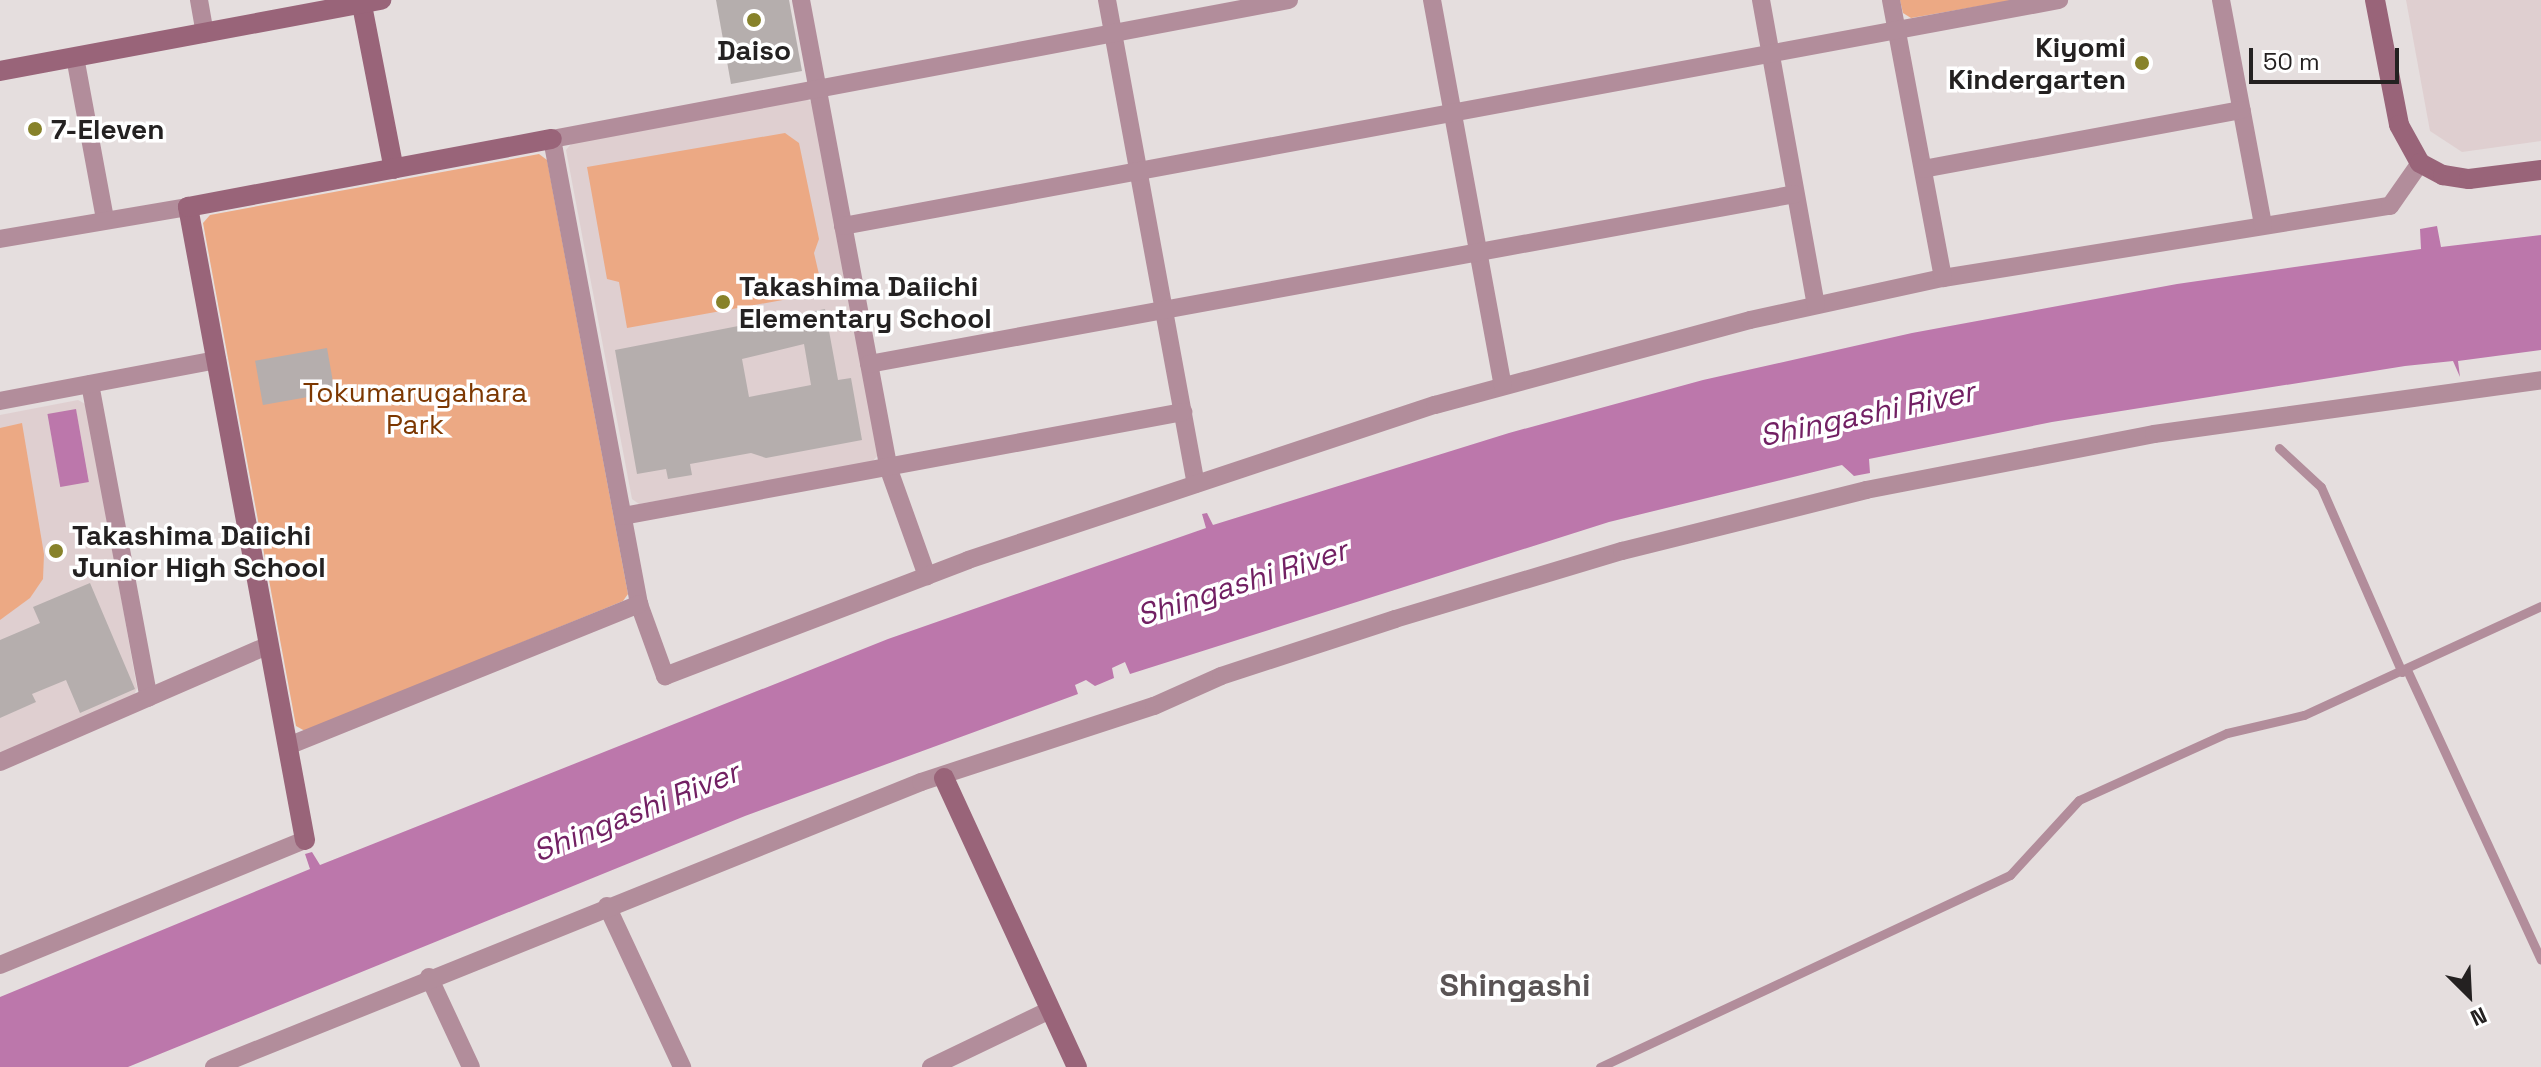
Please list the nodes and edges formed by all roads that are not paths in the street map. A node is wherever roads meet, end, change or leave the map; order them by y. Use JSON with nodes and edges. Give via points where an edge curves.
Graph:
{"nodes":[{"id":1,"x":199,"y":0,"type":"edge"},
{"id":2,"x":801,"y":0,"type":"edge"},
{"id":3,"x":1107,"y":0,"type":"edge"},
{"id":4,"x":1289,"y":0,"type":"edge"},
{"id":5,"x":1432,"y":0,"type":"edge"},
{"id":6,"x":1761,"y":0,"type":"edge"},
{"id":7,"x":1891,"y":0,"type":"edge"},
{"id":8,"x":2059,"y":0,"type":"edge"},
{"id":9,"x":2221,"y":0,"type":"edge"},
{"id":10,"x":2375,"y":0,"type":"edge"},
{"id":11,"x":367,"y":1,"type":"edge"},
{"id":12,"x":1897,"y":30,"type":"junction"},
{"id":13,"x":1113,"y":32,"type":"junction"},
{"id":14,"x":205,"y":33,"type":"junction"},
{"id":15,"x":1771,"y":55,"type":"junction"},
{"id":16,"x":75,"y":57,"type":"junction"},
{"id":17,"x":0,"y":71,"type":"edge"},
{"id":18,"x":817,"y":88,"type":"junction"},
{"id":19,"x":2242,"y":110,"type":"junction"},
{"id":20,"x":1453,"y":112,"type":"junction"},
{"id":21,"x":552,"y":139,"type":"junction"},
{"id":22,"x":2420,"y":163,"type":"junction"},
{"id":23,"x":394,"y":169,"type":"junction"},
{"id":24,"x":1923,"y":169,"type":"junction"},
{"id":25,"x":2541,"y":170,"type":"edge"},
{"id":26,"x":1139,"y":171,"type":"junction"},
{"id":27,"x":1795,"y":194,"type":"junction"},
{"id":28,"x":188,"y":207,"type":"junction"},
{"id":29,"x":105,"y":219,"type":"junction"},
{"id":30,"x":2263,"y":225,"type":"junction"},
{"id":31,"x":843,"y":226,"type":"junction"},
{"id":32,"x":0,"y":239,"type":"edge"},
{"id":33,"x":1479,"y":252,"type":"junction"},
{"id":34,"x":1943,"y":278,"type":"junction"},
{"id":35,"x":1816,"y":305,"type":"junction"},
{"id":36,"x":1164,"y":310,"type":"junction"},
{"id":37,"x":217,"y":360,"type":"junction"},
{"id":38,"x":869,"y":364,"type":"junction"},
{"id":39,"x":2541,"y":380,"type":"edge"},
{"id":40,"x":90,"y":384,"type":"junction"},
{"id":41,"x":1503,"y":385,"type":"junction"},
{"id":42,"x":0,"y":401,"type":"edge"},
{"id":43,"x":1183,"y":412,"type":"junction"},
{"id":44,"x":2279,"y":448,"type":"dead end"},
{"id":45,"x":888,"y":467,"type":"junction"},
{"id":46,"x":1196,"y":484,"type":"junction"},
{"id":47,"x":623,"y":516,"type":"junction"},
{"id":48,"x":927,"y":576,"type":"junction"},
{"id":49,"x":639,"y":604,"type":"junction"},
{"id":50,"x":2541,"y":606,"type":"edge"},
{"id":51,"x":269,"y":645,"type":"junction"},
{"id":52,"x":2404,"y":671,"type":"junction"},
{"id":53,"x":149,"y":698,"type":"junction"},
{"id":54,"x":288,"y":746,"type":"junction"},
{"id":55,"x":0,"y":762,"type":"edge"},
{"id":56,"x":944,"y":778,"type":"junction"},
{"id":57,"x":305,"y":840,"type":"joint"},
{"id":58,"x":607,"y":906,"type":"junction"},
{"id":59,"x":2541,"y":960,"type":"edge"},
{"id":60,"x":0,"y":965,"type":"edge"},
{"id":61,"x":429,"y":977,"type":"junction"},
{"id":62,"x":1050,"y":1010,"type":"junction"},
{"id":63,"x":214,"y":1067,"type":"edge"},
{"id":64,"x":471,"y":1067,"type":"edge"},
{"id":65,"x":682,"y":1067,"type":"edge"},
{"id":66,"x":931,"y":1067,"type":"edge"},
{"id":67,"x":1077,"y":1067,"type":"edge"},
{"id":68,"x":1600,"y":1067,"type":"edge"}],
"edges":[{"from":1,"to":14,"type":"street"},
{"from":2,"to":18,"type":"street"},
{"from":3,"to":13,"type":"street"},
{"from":4,"to":13,"type":"street"},
{"from":5,"to":20,"type":"street"},
{"from":6,"to":15,"type":"street"},
{"from":7,"to":12,"type":"street"},
{"from":8,"to":12,"type":"street"},
{"from":9,"to":19,"type":"street"},
{"from":10,"to":22,"type":"street","via":[[2399,125]]},
{"from":11,"to":14,"type":"street"},
{"from":11,"to":23,"type":"street"},
{"from":12,"to":15,"type":"street"},
{"from":12,"to":24,"type":"street"},
{"from":13,"to":18,"type":"street"},
{"from":13,"to":26,"type":"street"},
{"from":14,"to":16,"type":"street"},
{"from":15,"to":20,"type":"street"},
{"from":15,"to":27,"type":"street"},
{"from":16,"to":17,"type":"street"},
{"from":16,"to":29,"type":"street"},
{"from":18,"to":21,"type":"street"},
{"from":18,"to":31,"type":"street"},
{"from":19,"to":24,"type":"street"},
{"from":19,"to":30,"type":"street"},
{"from":20,"to":26,"type":"street"},
{"from":20,"to":33,"type":"street"},
{"from":21,"to":23,"type":"street"},
{"from":21,"to":47,"type":"street"},
{"from":22,"to":25,"type":"street","via":[[2443,175],[2469,179]]},
{"from":22,"to":30,"type":"street","via":[[2390,206]]},
{"from":23,"to":28,"type":"street"},
{"from":24,"to":34,"type":"street"},
{"from":26,"to":31,"type":"street"},
{"from":26,"to":36,"type":"street"},
{"from":27,"to":33,"type":"street"},
{"from":27,"to":35,"type":"street"},
{"from":28,"to":29,"type":"street"},
{"from":28,"to":37,"type":"street"},
{"from":29,"to":32,"type":"street"},
{"from":30,"to":34,"type":"street"},
{"from":31,"to":38,"type":"street"},
{"from":33,"to":36,"type":"street"},
{"from":33,"to":41,"type":"street"},
{"from":34,"to":35,"type":"street"},
{"from":35,"to":41,"type":"street"},
{"from":36,"to":38,"type":"street"},
{"from":36,"to":43,"type":"street"},
{"from":37,"to":40,"type":"street"},
{"from":37,"to":51,"type":"street"},
{"from":38,"to":45,"type":"street"},
{"from":39,"to":56,"type":"street","via":[[2154,434],[1717,525],[1395,619]]},
{"from":40,"to":42,"type":"street"},
{"from":40,"to":53,"type":"street"},
{"from":41,"to":46,"type":"street"},
{"from":43,"to":45,"type":"street"},
{"from":43,"to":46,"type":"street"},
{"from":44,"to":52,"type":"lane","via":[[2321,487]]},
{"from":45,"to":47,"type":"street"},
{"from":45,"to":48,"type":"street"},
{"from":46,"to":48,"type":"street"},
{"from":47,"to":49,"type":"street"},
{"from":48,"to":49,"type":"street","via":[[665,676]]},
{"from":49,"to":54,"type":"street"},
{"from":50,"to":52,"type":"lane"},
{"from":51,"to":53,"type":"street"},
{"from":51,"to":54,"type":"street"},
{"from":52,"to":59,"type":"lane"},
{"from":52,"to":68,"type":"lane","via":[[2304,715],[2227,733],[2079,800],[2010,875]]},
{"from":53,"to":55,"type":"street"},
{"from":54,"to":57,"type":"street"},
{"from":56,"to":58,"type":"street","via":[[762,842]]},
{"from":56,"to":62,"type":"street"},
{"from":57,"to":60,"type":"street"},
{"from":58,"to":61,"type":"street"},
{"from":58,"to":65,"type":"street"},
{"from":61,"to":63,"type":"street"},
{"from":61,"to":64,"type":"street"},
{"from":62,"to":66,"type":"street"},
{"from":62,"to":67,"type":"street"}]}
